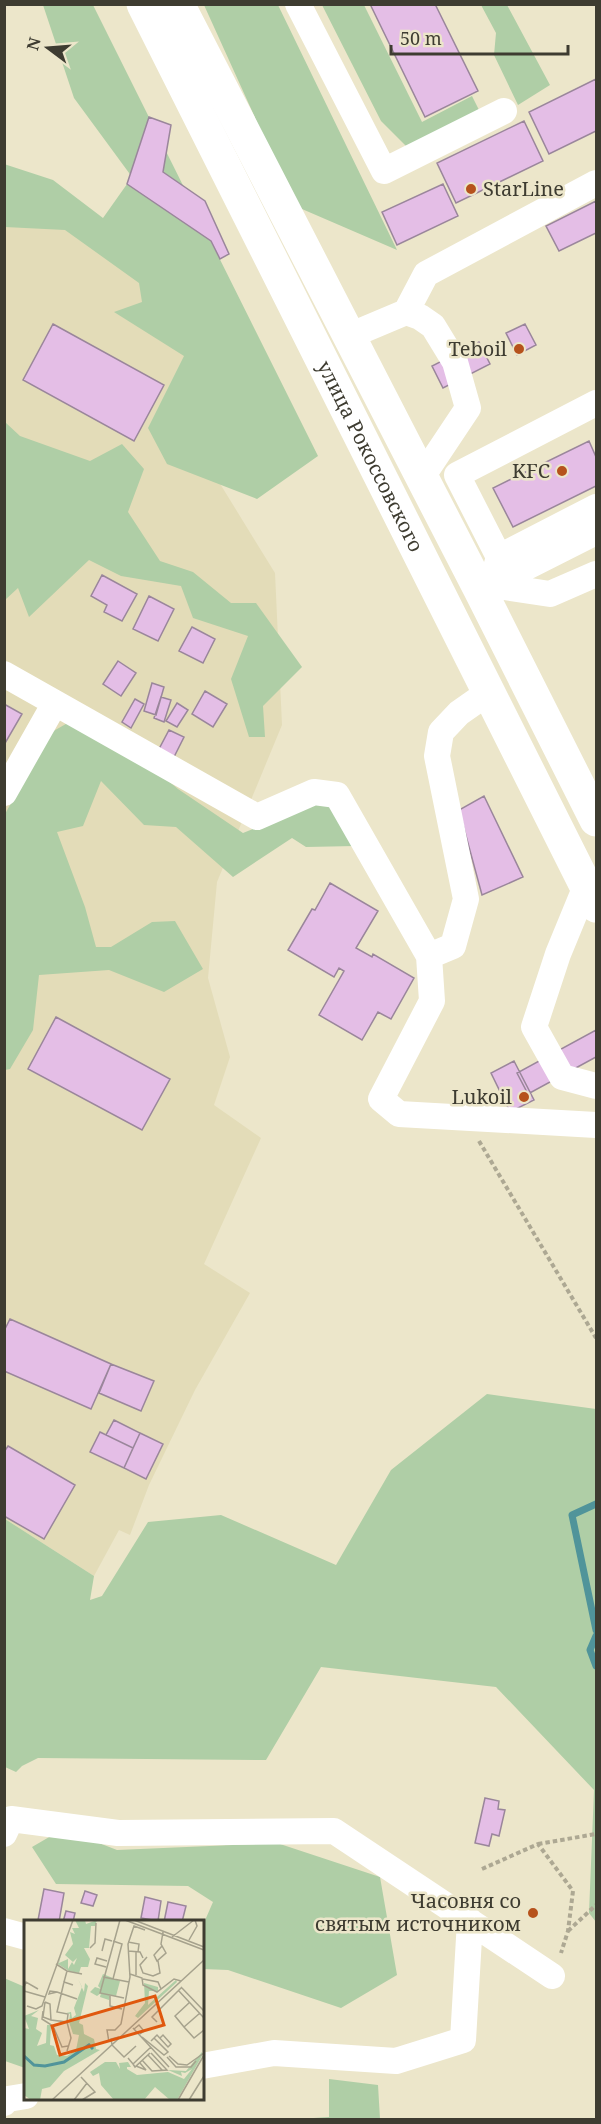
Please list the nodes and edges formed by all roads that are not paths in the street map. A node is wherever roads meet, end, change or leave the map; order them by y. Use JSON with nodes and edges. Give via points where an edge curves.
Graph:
{"nodes":[{"id":1,"x":143,"y":4,"type":"edge"},
{"id":2,"x":178,"y":4,"type":"edge"},
{"id":3,"x":298,"y":4,"type":"edge"},
{"id":4,"x":504,"y":111,"type":"dead end"},
{"id":5,"x":597,"y":183,"type":"edge"},
{"id":6,"x":406,"y":312,"type":"junction"},
{"id":7,"x":349,"y":336,"type":"junction"},
{"id":8,"x":597,"y":404,"type":"edge"},
{"id":9,"x":422,"y":477,"type":"junction"},
{"id":10,"x":597,"y":507,"type":"edge"},
{"id":11,"x":597,"y":532,"type":"edge"},
{"id":12,"x":499,"y":557,"type":"junction"},
{"id":13,"x":597,"y":574,"type":"edge"},
{"id":14,"x":485,"y":588,"type":"junction"},
{"id":15,"x":4,"y":674,"type":"edge"},
{"id":16,"x":489,"y":692,"type":"junction"},
{"id":17,"x":55,"y":703,"type":"junction"},
{"id":18,"x":4,"y":793,"type":"edge"},
{"id":19,"x":597,"y":820,"type":"edge"},
{"id":20,"x":592,"y":896,"type":"edge"},
{"id":21,"x":429,"y":956,"type":"junction"},
{"id":22,"x":597,"y":1086,"type":"edge"},
{"id":23,"x":597,"y":1125,"type":"edge"},
{"id":24,"x":7,"y":1823,"type":"edge"},
{"id":25,"x":470,"y":1921,"type":"junction"},
{"id":26,"x":4,"y":1932,"type":"edge"},
{"id":27,"x":24,"y":1937,"type":"edge"},
{"id":28,"x":552,"y":1976,"type":"dead end"},
{"id":29,"x":204,"y":2066,"type":"edge"},
{"id":30,"x":24,"y":2096,"type":"edge"},
{"id":31,"x":4,"y":2103,"type":"edge"}],
"edges":[{"from":1,"to":16,"type":"highway","name":"улица Рокоссовского"},
{"from":2,"to":7,"type":"highway","name":"улица Рокоссовского"},
{"from":3,"to":4,"type":"street","via":[[384,171]]},
{"from":5,"to":6,"type":"street","via":[[426,274]]},
{"from":6,"to":7,"type":"street"},
{"from":6,"to":9,"type":"street","via":[[433,326],[455,362],[468,408]]},
{"from":7,"to":9,"type":"highway","name":"улица Рокоссовского"},
{"from":8,"to":12,"type":"street","via":[[458,475]]},
{"from":9,"to":14,"type":"highway","name":"улица Рокоссовского"},
{"from":10,"to":12,"type":"street"},
{"from":11,"to":14,"type":"street"},
{"from":12,"to":14,"type":"street"},
{"from":13,"to":14,"type":"street","via":[[550,594]]},
{"from":14,"to":19,"type":"highway","name":"улица Рокоссовского"},
{"from":15,"to":17,"type":"street"},
{"from":16,"to":20,"type":"highway","name":"улица Рокоссовского"},
{"from":16,"to":21,"type":"street","via":[[459,713],[441,732],[437,756],[466,899],[453,946]]},
{"from":17,"to":18,"type":"street"},
{"from":17,"to":21,"type":"street","via":[[257,817],[314,792],[337,795]]},
{"from":20,"to":22,"type":"street","via":[[558,954],[534,1027],[562,1077]]},
{"from":21,"to":23,"type":"street","via":[[432,1001],[381,1099],[399,1114]]},
{"from":24,"to":25,"type":"street","via":[[118,1833],[334,1831]]},
{"from":25,"to":28,"type":"street"},
{"from":25,"to":29,"type":"street","via":[[464,2040],[396,2061],[274,2053]]},
{"from":26,"to":27,"type":"street"},
{"from":30,"to":31,"type":"street"}]}
